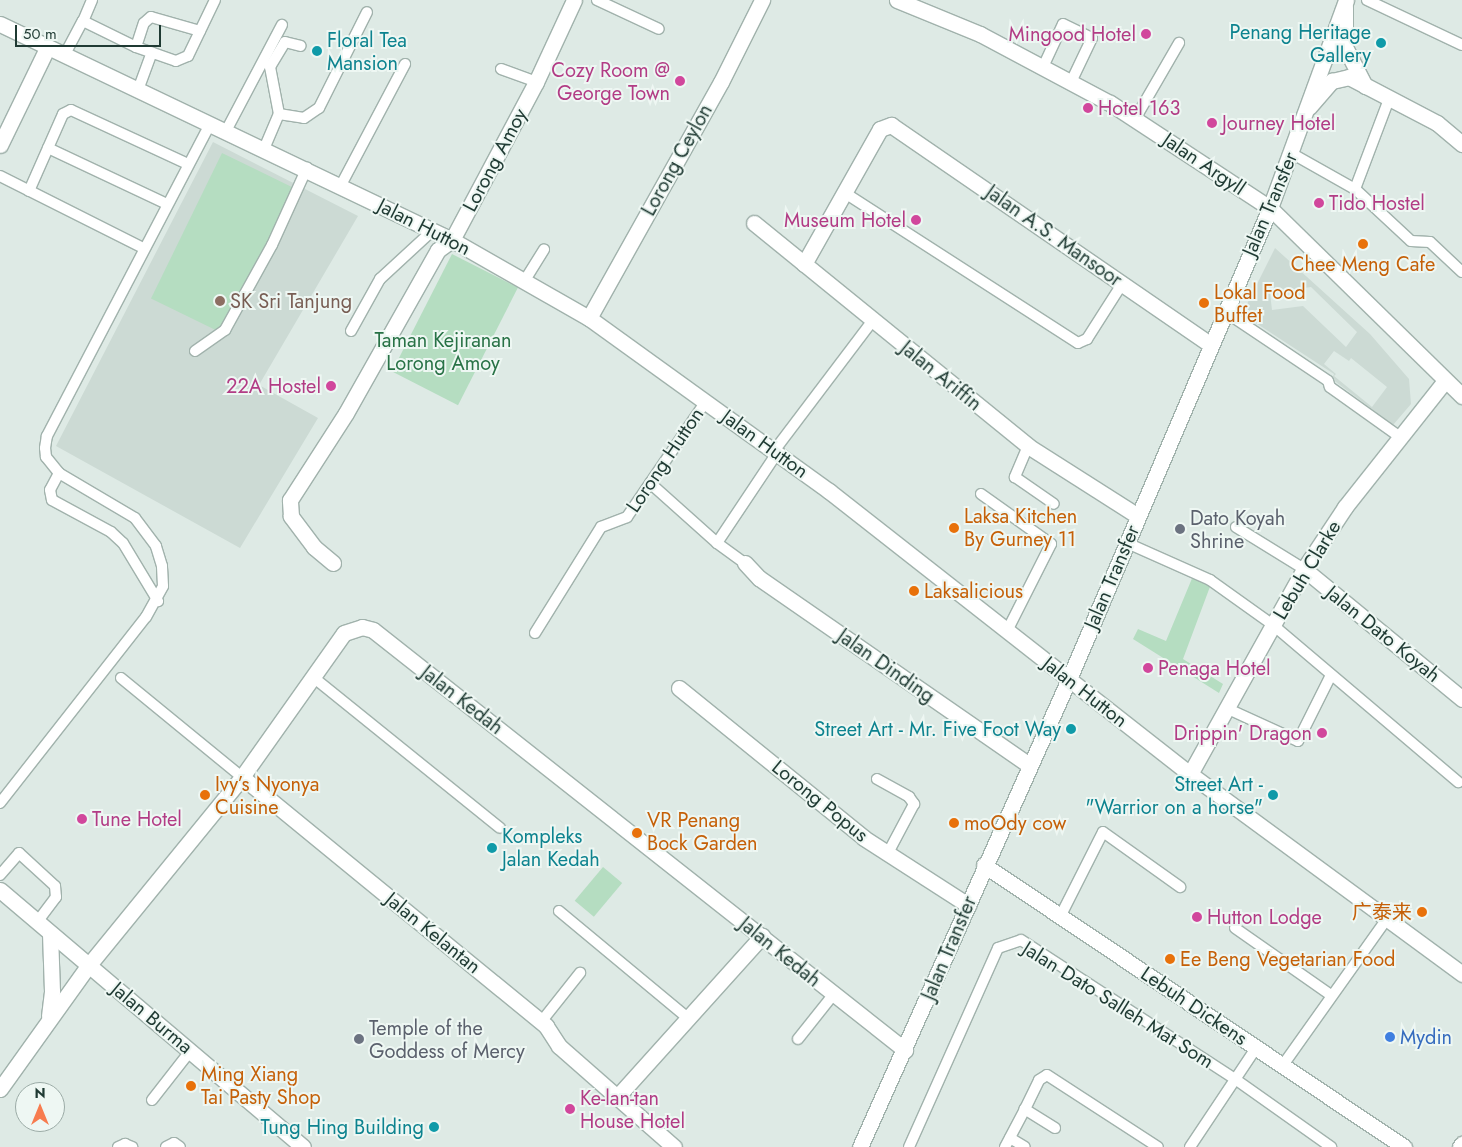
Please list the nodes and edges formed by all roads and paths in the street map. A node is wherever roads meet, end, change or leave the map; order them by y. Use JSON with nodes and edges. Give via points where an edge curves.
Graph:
{"nodes":[{"id":1,"x":92,"y":0,"type":"edge"},
{"id":2,"x":215,"y":0,"type":"edge"},
{"id":3,"x":574,"y":0,"type":"edge"},
{"id":4,"x":597,"y":0,"type":"edge"},
{"id":5,"x":762,"y":0,"type":"edge"},
{"id":6,"x":897,"y":0,"type":"edge"},
{"id":7,"x":1367,"y":0,"type":"edge"},
{"id":8,"x":1345,"y":1,"type":"edge"},
{"id":9,"x":367,"y":12,"type":"dead end"},
{"id":10,"x":83,"y":21,"type":"junction"},
{"id":11,"x":0,"y":24,"type":"edge"},
{"id":12,"x":282,"y":24,"type":"dead end"},
{"id":13,"x":659,"y":29,"type":"dead end"},
{"id":14,"x":200,"y":31,"type":"junction"},
{"id":15,"x":1179,"y":43,"type":"dead end"},
{"id":16,"x":1462,"y":45,"type":"edge"},
{"id":17,"x":136,"y":46,"type":"junction"},
{"id":18,"x":302,"y":46,"type":"dead end"},
{"id":19,"x":47,"y":48,"type":"junction"},
{"id":20,"x":152,"y":52,"type":"junction"},
{"id":21,"x":64,"y":56,"type":"junction"},
{"id":22,"x":405,"y":64,"type":"dead end"},
{"id":23,"x":1043,"y":67,"type":"junction"},
{"id":24,"x":501,"y":68,"type":"dead end"},
{"id":25,"x":536,"y":82,"type":"junction"},
{"id":26,"x":1071,"y":82,"type":"junction"},
{"id":27,"x":1366,"y":87,"type":"junction"},
{"id":28,"x":138,"y":90,"type":"junction"},
{"id":29,"x":1389,"y":99,"type":"junction"},
{"id":30,"x":1309,"y":107,"type":"junction"},
{"id":31,"x":279,"y":114,"type":"junction"},
{"id":32,"x":1135,"y":119,"type":"junction"},
{"id":33,"x":210,"y":124,"type":"junction"},
{"id":34,"x":226,"y":131,"type":"junction"},
{"id":35,"x":1462,"y":144,"type":"edge"},
{"id":36,"x":0,"y":145,"type":"edge"},
{"id":37,"x":48,"y":148,"type":"junction"},
{"id":38,"x":264,"y":149,"type":"junction"},
{"id":39,"x":1292,"y":153,"type":"junction"},
{"id":40,"x":188,"y":164,"type":"junction"},
{"id":41,"x":307,"y":168,"type":"junction"},
{"id":42,"x":0,"y":176,"type":"edge"},
{"id":43,"x":341,"y":185,"type":"junction"},
{"id":44,"x":1355,"y":189,"type":"junction"},
{"id":45,"x":29,"y":191,"type":"junction"},
{"id":46,"x":845,"y":193,"type":"junction"},
{"id":47,"x":167,"y":204,"type":"junction"},
{"id":48,"x":1270,"y":208,"type":"junction"},
{"id":49,"x":754,"y":223,"type":"dead end"},
{"id":50,"x":432,"y":231,"type":"junction"},
{"id":51,"x":452,"y":240,"type":"junction"},
{"id":52,"x":143,"y":248,"type":"junction"},
{"id":53,"x":544,"y":249,"type":"dead end"},
{"id":54,"x":804,"y":264,"type":"junction"},
{"id":55,"x":1462,"y":272,"type":"edge"},
{"id":56,"x":525,"y":280,"type":"junction"},
{"id":57,"x":1122,"y":284,"type":"junction"},
{"id":58,"x":1224,"y":311,"type":"junction"},
{"id":59,"x":589,"y":318,"type":"junction"},
{"id":60,"x":873,"y":320,"type":"junction"},
{"id":61,"x":351,"y":331,"type":"dead end"},
{"id":62,"x":1210,"y":344,"type":"junction"},
{"id":63,"x":195,"y":351,"type":"dead end"},
{"id":64,"x":1445,"y":381,"type":"junction"},
{"id":65,"x":1462,"y":396,"type":"edge"},
{"id":66,"x":706,"y":400,"type":"junction"},
{"id":67,"x":1400,"y":437,"type":"junction"},
{"id":68,"x":1028,"y":446,"type":"junction"},
{"id":69,"x":776,"y":452,"type":"junction"},
{"id":70,"x":59,"y":473,"type":"junction"},
{"id":71,"x":650,"y":483,"type":"junction"},
{"id":72,"x":981,"y":494,"type":"dead end"},
{"id":73,"x":1054,"y":504,"type":"dead end"},
{"id":74,"x":1138,"y":516,"type":"junction"},
{"id":75,"x":1236,"y":527,"type":"dead end"},
{"id":76,"x":1127,"y":542,"type":"junction"},
{"id":77,"x":716,"y":543,"type":"junction"},
{"id":78,"x":333,"y":563,"type":"dead end"},
{"id":79,"x":745,"y":563,"type":"joint"},
{"id":80,"x":1304,"y":569,"type":"junction"},
{"id":81,"x":158,"y":601,"type":"junction"},
{"id":82,"x":1273,"y":625,"type":"junction"},
{"id":83,"x":1007,"y":631,"type":"junction"},
{"id":84,"x":535,"y":633,"type":"dead end"},
{"id":85,"x":1331,"y":675,"type":"junction"},
{"id":86,"x":121,"y":678,"type":"dead end"},
{"id":87,"x":313,"y":678,"type":"junction"},
{"id":88,"x":1069,"y":679,"type":"junction"},
{"id":89,"x":679,"y":688,"type":"dead end"},
{"id":90,"x":1462,"y":699,"type":"edge"},
{"id":91,"x":1226,"y":708,"type":"junction"},
{"id":92,"x":1030,"y":766,"type":"junction"},
{"id":93,"x":1190,"y":774,"type":"junction"},
{"id":94,"x":242,"y":777,"type":"junction"},
{"id":95,"x":877,"y":779,"type":"dead end"},
{"id":96,"x":1458,"y":782,"type":"dead end"},
{"id":97,"x":0,"y":803,"type":"edge"},
{"id":98,"x":500,"y":828,"type":"dead end"},
{"id":99,"x":888,"y":854,"type":"junction"},
{"id":100,"x":984,"y":866,"type":"junction"},
{"id":101,"x":0,"y":875,"type":"edge"},
{"id":102,"x":1180,"y":887,"type":"dead end"},
{"id":103,"x":0,"y":890,"type":"edge"},
{"id":104,"x":968,"y":905,"type":"junction"},
{"id":105,"x":559,"y":911,"type":"dead end"},
{"id":106,"x":1060,"y":917,"type":"junction"},
{"id":107,"x":1386,"y":920,"type":"junction"},
{"id":108,"x":37,"y":922,"type":"junction"},
{"id":109,"x":1235,"y":928,"type":"dead end"},
{"id":110,"x":50,"y":933,"type":"junction"},
{"id":111,"x":762,"y":936,"type":"junction"},
{"id":112,"x":88,"y":966,"type":"junction"},
{"id":113,"x":580,"y":972,"type":"dead end"},
{"id":114,"x":1462,"y":974,"type":"edge"},
{"id":115,"x":833,"y":995,"type":"junction"},
{"id":116,"x":1332,"y":996,"type":"junction"},
{"id":117,"x":49,"y":1017,"type":"junction"},
{"id":118,"x":688,"y":1018,"type":"junction"},
{"id":119,"x":541,"y":1022,"type":"junction"},
{"id":120,"x":798,"y":1039,"type":"dead end"},
{"id":121,"x":1256,"y":1048,"type":"junction"},
{"id":122,"x":191,"y":1050,"type":"junction"},
{"id":123,"x":905,"y":1050,"type":"junction"},
{"id":124,"x":1283,"y":1065,"type":"junction"},
{"id":125,"x":1235,"y":1079,"type":"junction"},
{"id":126,"x":0,"y":1089,"type":"edge"},
{"id":127,"x":617,"y":1097,"type":"junction"},
{"id":128,"x":152,"y":1100,"type":"dead end"},
{"id":129,"x":1025,"y":1109,"type":"junction"},
{"id":130,"x":1055,"y":1128,"type":"dead end"},
{"id":131,"x":1008,"y":1142,"type":"edge"},
{"id":132,"x":299,"y":1145,"type":"edge"},
{"id":133,"x":118,"y":1147,"type":"edge"},
{"id":134,"x":132,"y":1147,"type":"edge"},
{"id":135,"x":166,"y":1147,"type":"edge"},
{"id":136,"x":180,"y":1147,"type":"edge"},
{"id":137,"x":674,"y":1147,"type":"edge"},
{"id":138,"x":860,"y":1147,"type":"edge"},
{"id":139,"x":909,"y":1147,"type":"edge"},
{"id":140,"x":1025,"y":1147,"type":"edge"},
{"id":141,"x":1158,"y":1147,"type":"edge"},
{"id":142,"x":1190,"y":1147,"type":"edge"},
{"id":143,"x":1331,"y":1147,"type":"edge"},
{"id":144,"x":1404,"y":1147,"type":"edge"}],
"edges":[{"from":1,"to":10,"type":"lane"},
{"from":2,"to":14,"type":"lane"},
{"from":3,"to":25,"type":"street","name":"Lorong Amoy"},
{"from":4,"to":13,"type":"lane"},
{"from":5,"to":59,"type":"street","name":"Lorong Ceylon","via":[[721,82]]},
{"from":6,"to":23,"type":"street","name":"Jalan Argyll","via":[[980,34]]},
{"from":7,"to":16,"type":"lane"},
{"from":8,"to":27,"type":"street","via":[[1345,47]]},
{"from":8,"to":30,"type":"street","name":"Jalan Transfer","via":[[1324,53]]},
{"from":9,"to":31,"type":"lane","via":[[319,108],[304,118]]},
{"from":10,"to":17,"type":"lane"},
{"from":10,"to":21,"type":"lane"},
{"from":11,"to":19,"type":"street","name":"Jalan Hutton"},
{"from":12,"to":34,"type":"lane"},
{"from":14,"to":17,"type":"lane","via":[[151,17],[144,23]]},
{"from":14,"to":20,"type":"lane","via":[[183,60],[176,61]]},
{"from":15,"to":32,"type":"lane"},
{"from":17,"to":20,"type":"lane"},
{"from":18,"to":31,"type":"lane","via":[[285,42],[270,67]]},
{"from":19,"to":21,"type":"street","name":"Jalan Hutton"},
{"from":19,"to":36,"type":"street"},
{"from":20,"to":28,"type":"lane"},
{"from":21,"to":28,"type":"street","name":"Jalan Hutton"},
{"from":22,"to":43,"type":"lane"},
{"from":23,"to":26,"type":"street","name":"Jalan Argyll"},
{"from":23,"to":26,"type":"lane","via":[[1062,24],[1092,38]]},
{"from":24,"to":25,"type":"lane"},
{"from":25,"to":51,"type":"street","name":"Lorong Amoy"},
{"from":26,"to":32,"type":"street","name":"Jalan Argyll"},
{"from":27,"to":29,"type":"street"},
{"from":27,"to":30,"type":"street","via":[[1349,77],[1340,78],[1332,81]]},
{"from":28,"to":33,"type":"street","name":"Jalan Hutton"},
{"from":29,"to":35,"type":"street","via":[[1437,123]]},
{"from":29,"to":44,"type":"lane"},
{"from":30,"to":39,"type":"street","name":"Jalan Transfer"},
{"from":31,"to":38,"type":"lane"},
{"from":32,"to":48,"type":"street","name":"Jalan Argyll"},
{"from":33,"to":34,"type":"street","name":"Jalan Hutton"},
{"from":33,"to":40,"type":"lane"},
{"from":34,"to":38,"type":"street","name":"Jalan Hutton"},
{"from":37,"to":40,"type":"lane","via":[[64,114],[71,110]]},
{"from":37,"to":45,"type":"lane"},
{"from":37,"to":47,"type":"lane"},
{"from":38,"to":41,"type":"street","name":"Jalan Hutton"},
{"from":39,"to":44,"type":"lane"},
{"from":39,"to":48,"type":"street","name":"Jalan Transfer"},
{"from":40,"to":47,"type":"lane"},
{"from":41,"to":43,"type":"street","name":"Jalan Hutton"},
{"from":41,"to":63,"type":"lane","via":[[272,245],[225,330]]},
{"from":42,"to":45,"type":"lane"},
{"from":43,"to":50,"type":"street","name":"Jalan Hutton"},
{"from":44,"to":55,"type":"lane","via":[[1411,241],[1430,242]]},
{"from":45,"to":52,"type":"lane"},
{"from":46,"to":54,"type":"street","name":"Jalan A.S. Mansoor"},
{"from":46,"to":57,"type":"lane","via":[[1078,343],[1087,339]]},
{"from":46,"to":57,"type":"street","name":"Jalan A.S. Mansoor","via":[[880,129],[895,126]]},
{"from":47,"to":52,"type":"lane"},
{"from":48,"to":58,"type":"street","name":"Jalan Transfer"},
{"from":48,"to":64,"type":"street","name":"Jalan Argyll"},
{"from":49,"to":54,"type":"street","name":"Jalan Ariffin"},
{"from":50,"to":51,"type":"street","name":"Jalan Hutton"},
{"from":50,"to":61,"type":"lane","via":[[380,279]]},
{"from":51,"to":56,"type":"street","name":"Jalan Hutton"},
{"from":51,"to":78,"type":"street","name":"Lorong Amoy","via":[[438,250],[346,414],[290,500],[291,516],[314,547]]},
{"from":52,"to":70,"type":"lane","via":[[47,436],[46,457]]},
{"from":53,"to":56,"type":"lane"},
{"from":54,"to":60,"type":"street","name":"Jalan Ariffin"},
{"from":56,"to":59,"type":"street","name":"Jalan Hutton"},
{"from":57,"to":62,"type":"street","name":"Jalan A.S. Mansoor"},
{"from":58,"to":62,"type":"street","name":"Jalan Transfer"},
{"from":58,"to":67,"type":"lane","via":[[1328,381],[1330,387]]},
{"from":59,"to":66,"type":"street","name":"Jalan Hutton"},
{"from":60,"to":68,"type":"street","name":"Jalan Ariffin"},
{"from":60,"to":69,"type":"lane"},
{"from":62,"to":74,"type":"street","name":"Jalan Transfer"},
{"from":64,"to":65,"type":"street","name":"Jalan Argyll"},
{"from":64,"to":67,"type":"street","name":"Lebuh Clarke"},
{"from":66,"to":69,"type":"street","name":"Jalan Hutton"},
{"from":66,"to":71,"type":"lane","name":"Lorong Hutton"},
{"from":67,"to":80,"type":"street","name":"Lebuh Clarke","via":[[1345,507]]},
{"from":68,"to":73,"type":"lane","via":[[1014,476]]},
{"from":68,"to":74,"type":"street","name":"Jalan Ariffin"},
{"from":69,"to":77,"type":"lane"},
{"from":69,"to":83,"type":"street","name":"Jalan Hutton"},
{"from":70,"to":81,"type":"lane","via":[[124,508],[148,534],[162,566],[163,586]]},
{"from":70,"to":81,"type":"lane","via":[[50,490],[52,500],[112,532]]},
{"from":71,"to":77,"type":"lane"},
{"from":71,"to":84,"type":"lane","name":"Lorong Hutton","via":[[624,520],[601,527]]},
{"from":72,"to":83,"type":"lane","via":[[1051,544]]},
{"from":74,"to":76,"type":"street","name":"Jalan Transfer"},
{"from":75,"to":80,"type":"lane"},
{"from":76,"to":82,"type":"lane","via":[[1210,580]]},
{"from":76,"to":88,"type":"street","name":"Jalan Transfer"},
{"from":77,"to":79,"type":"lane"},
{"from":79,"to":92,"type":"street","name":"Jalan Dinding","via":[[759,578]]},
{"from":80,"to":82,"type":"street","name":"Lebuh Clarke"},
{"from":80,"to":90,"type":"street","name":"Jalan Dato Koyah"},
{"from":81,"to":97,"type":"lane"},
{"from":82,"to":85,"type":"lane"},
{"from":82,"to":91,"type":"street","name":"Lebuh Clarke"},
{"from":83,"to":88,"type":"street","name":"Jalan Hutton"},
{"from":85,"to":91,"type":"lane","via":[[1298,741]]},
{"from":85,"to":96,"type":"lane"},
{"from":86,"to":94,"type":"lane"},
{"from":87,"to":94,"type":"street","name":"Jalan Kedah"},
{"from":87,"to":98,"type":"lane"},
{"from":87,"to":111,"type":"street","name":"Jalan Kedah","via":[[344,633],[362,627],[373,630]]},
{"from":88,"to":92,"type":"street","name":"Jalan Transfer"},
{"from":88,"to":93,"type":"street","name":"Jalan Hutton"},
{"from":89,"to":99,"type":"street","name":"Lorong Popus"},
{"from":91,"to":93,"type":"street","name":"Lebuh Clarke"},
{"from":92,"to":100,"type":"street","name":"Jalan Transfer"},
{"from":93,"to":107,"type":"street","name":"Jalan Hutton"},
{"from":94,"to":112,"type":"street","name":"Jalan Kedah"},
{"from":94,"to":119,"type":"street","name":"Jalan Kelantan"},
{"from":95,"to":99,"type":"lane","via":[[909,797],[914,804]]},
{"from":99,"to":104,"type":"street","name":"Lorong Popus"},
{"from":100,"to":104,"type":"street","name":"Jalan Transfer"},
{"from":100,"to":106,"type":"street","name":"Lebuh Dickens"},
{"from":101,"to":108,"type":"lane","via":[[19,854],[55,886],[56,897]]},
{"from":102,"to":106,"type":"lane","via":[[1103,832]]},
{"from":103,"to":108,"type":"street","name":"Jalan Burma"},
{"from":104,"to":123,"type":"street","name":"Jalan Transfer"},
{"from":105,"to":118,"type":"lane"},
{"from":106,"to":121,"type":"street","name":"Lebuh Dickens"},
{"from":107,"to":114,"type":"street","name":"Jalan Hutton"},
{"from":107,"to":116,"type":"lane"},
{"from":108,"to":110,"type":"street","name":"Jalan Burma"},
{"from":109,"to":116,"type":"lane"},
{"from":110,"to":112,"type":"street","name":"Jalan Burma"},
{"from":110,"to":117,"type":"street","via":[[52,991]]},
{"from":111,"to":115,"type":"street","name":"Jalan Kedah"},
{"from":111,"to":118,"type":"street"},
{"from":112,"to":117,"type":"street","name":"Jalan Kedah"},
{"from":112,"to":122,"type":"street","name":"Jalan Burma"},
{"from":113,"to":119,"type":"lane"},
{"from":115,"to":120,"type":"lane"},
{"from":115,"to":123,"type":"street","name":"Jalan Kedah"},
{"from":116,"to":124,"type":"lane"},
{"from":117,"to":126,"type":"street","name":"Jalan Kedah"},
{"from":118,"to":127,"type":"street"},
{"from":119,"to":127,"type":"street","name":"Jalan Kelantan","via":[[559,1046]]},
{"from":121,"to":124,"type":"street","name":"Lebuh Dickens"},
{"from":121,"to":125,"type":"lane"},
{"from":122,"to":128,"type":"lane"},
{"from":122,"to":132,"type":"street","name":"Jalan Burma"},
{"from":123,"to":138,"type":"street","name":"Jalan Transfer"},
{"from":124,"to":144,"type":"street","name":"Lebuh Dickens"},
{"from":125,"to":139,"type":"lane","name":"Jalan Dato Salleh Mat Som","via":[[1021,940],[998,948]]},
{"from":125,"to":142,"type":"lane"},
{"from":125,"to":143,"type":"lane"},
{"from":127,"to":137,"type":"street","name":"Jalan Kelantan"},
{"from":129,"to":130,"type":"lane"},
{"from":129,"to":131,"type":"lane"},
{"from":129,"to":141,"type":"lane","via":[[1038,1080],[1042,1076],[1052,1077]]},
{"from":131,"to":140,"type":"lane"},
{"from":133,"to":134,"type":"lane","via":[[125,1144]]},
{"from":135,"to":136,"type":"lane","via":[[174,1143]]}]}
